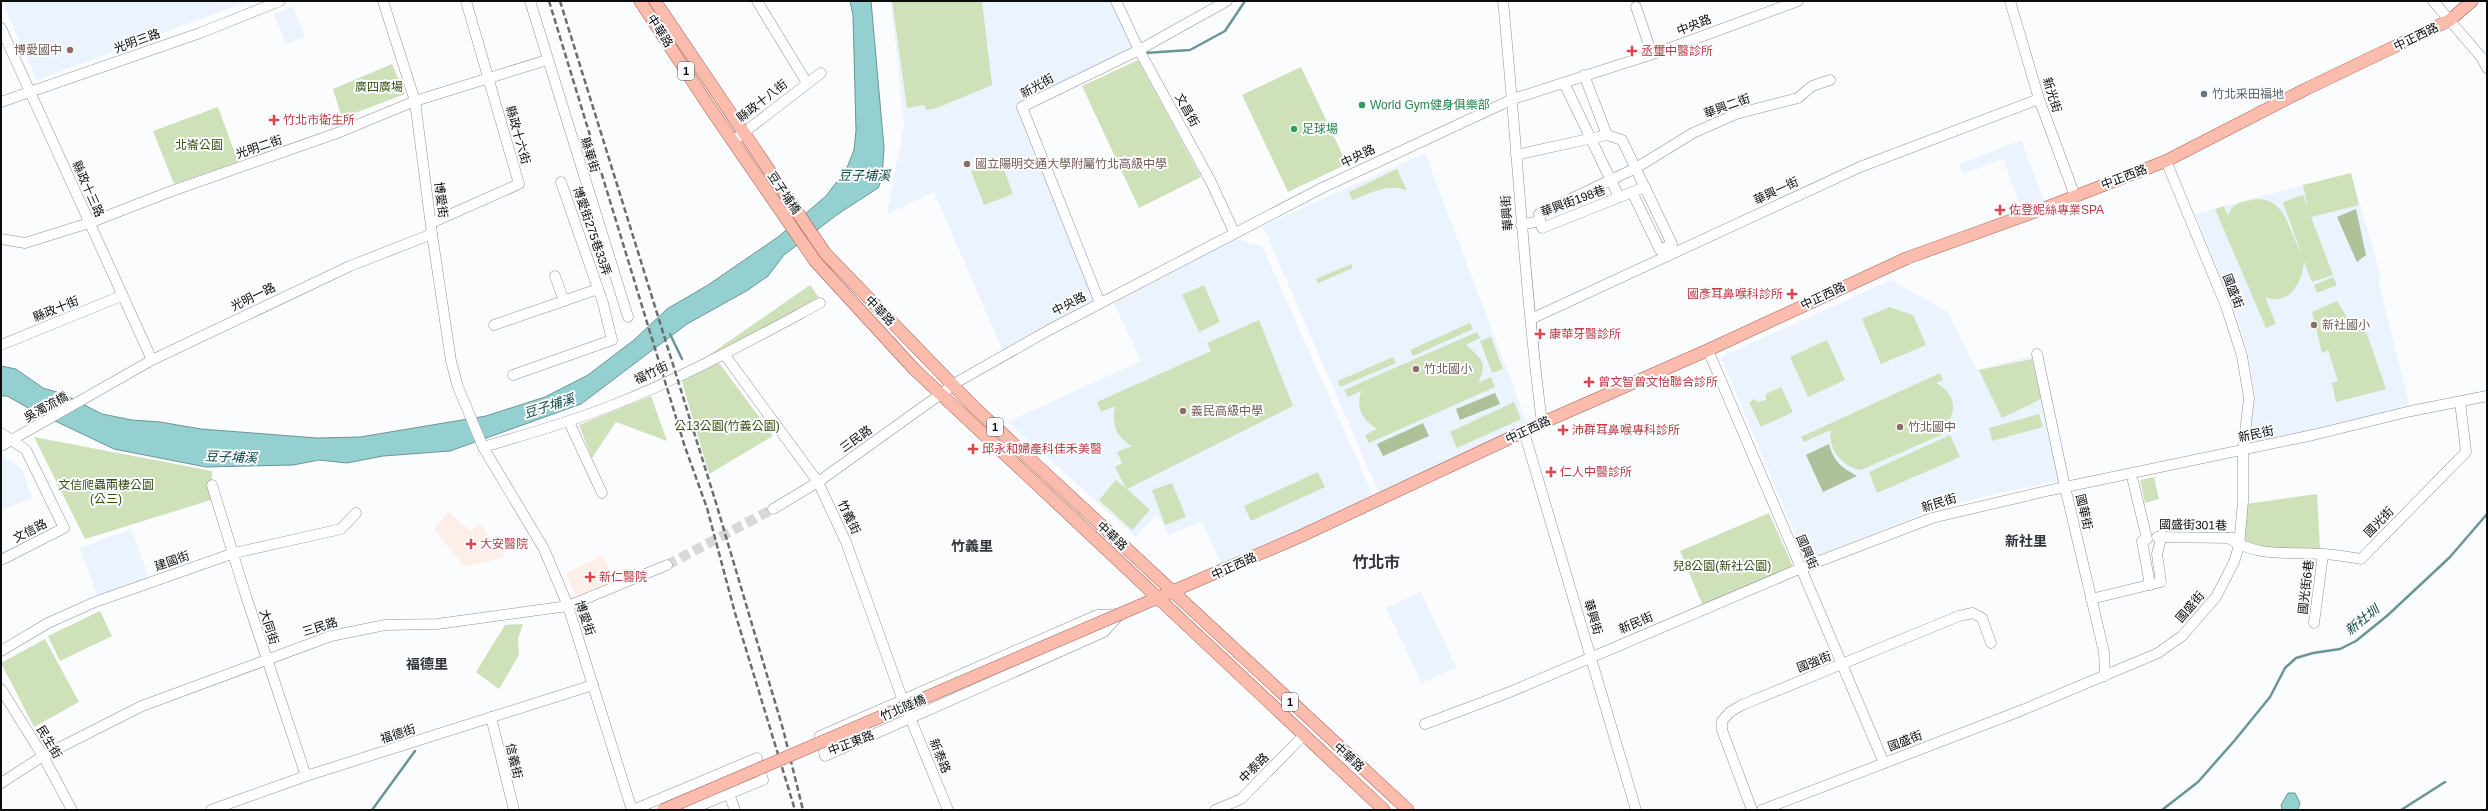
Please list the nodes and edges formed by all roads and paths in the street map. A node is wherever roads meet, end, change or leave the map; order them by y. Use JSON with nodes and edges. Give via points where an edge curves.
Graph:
{"nodes":[{"id":1,"x":280,"y":1,"type":"edge"},
{"id":2,"x":383,"y":1,"type":"edge"},
{"id":3,"x":466,"y":1,"type":"edge"},
{"id":4,"x":530,"y":1,"type":"edge"},
{"id":5,"x":640,"y":1,"type":"edge"},
{"id":6,"x":655,"y":1,"type":"edge"},
{"id":7,"x":757,"y":1,"type":"edge"},
{"id":8,"x":1116,"y":1,"type":"edge"},
{"id":9,"x":1227,"y":1,"type":"edge"},
{"id":10,"x":1503,"y":1,"type":"edge"},
{"id":11,"x":1798,"y":1,"type":"edge"},
{"id":12,"x":2010,"y":1,"type":"edge"},
{"id":13,"x":2432,"y":1,"type":"edge"},
{"id":14,"x":2472,"y":1,"type":"edge"},
{"id":15,"x":1636,"y":7,"type":"dead end"},
{"id":16,"x":2450,"y":20,"type":"junction"},
{"id":17,"x":1,"y":28,"type":"edge"},
{"id":18,"x":1139,"y":50,"type":"junction"},
{"id":19,"x":1652,"y":54,"type":"junction"},
{"id":20,"x":547,"y":60,"type":"junction"},
{"id":21,"x":2487,"y":68,"type":"edge"},
{"id":22,"x":821,"y":73,"type":"dead end"},
{"id":23,"x":1584,"y":75,"type":"junction"},
{"id":24,"x":489,"y":77,"type":"junction"},
{"id":25,"x":1830,"y":80,"type":"dead end"},
{"id":26,"x":807,"y":83,"type":"junction"},
{"id":27,"x":1564,"y":83,"type":"junction"},
{"id":28,"x":30,"y":93,"type":"junction"},
{"id":29,"x":1513,"y":99,"type":"junction"},
{"id":30,"x":2039,"y":99,"type":"junction"},
{"id":31,"x":1,"y":102,"type":"edge"},
{"id":32,"x":415,"y":102,"type":"junction"},
{"id":33,"x":743,"y":132,"type":"junction"},
{"id":34,"x":1607,"y":135,"type":"junction"},
{"id":35,"x":1592,"y":138,"type":"junction"},
{"id":36,"x":733,"y":141,"type":"junction"},
{"id":37,"x":1516,"y":155,"type":"junction"},
{"id":38,"x":2166,"y":161,"type":"junction"},
{"id":39,"x":1636,"y":168,"type":"junction"},
{"id":40,"x":1610,"y":181,"type":"junction"},
{"id":41,"x":561,"y":182,"type":"dead end"},
{"id":42,"x":1645,"y":187,"type":"junction"},
{"id":43,"x":1632,"y":192,"type":"junction"},
{"id":44,"x":2075,"y":196,"type":"junction"},
{"id":45,"x":1619,"y":197,"type":"junction"},
{"id":46,"x":1540,"y":221,"type":"junction"},
{"id":47,"x":89,"y":223,"type":"junction"},
{"id":48,"x":1521,"y":225,"type":"junction"},
{"id":49,"x":431,"y":229,"type":"junction"},
{"id":50,"x":1234,"y":232,"type":"junction"},
{"id":51,"x":1,"y":239,"type":"edge"},
{"id":52,"x":825,"y":253,"type":"joint"},
{"id":53,"x":815,"y":261,"type":"joint"},
{"id":54,"x":555,"y":276,"type":"dead end"},
{"id":55,"x":598,"y":289,"type":"junction"},
{"id":56,"x":121,"y":296,"type":"junction"},
{"id":57,"x":564,"y":301,"type":"junction"},
{"id":58,"x":820,"y":303,"type":"dead end"},
{"id":59,"x":1100,"y":303,"type":"junction"},
{"id":60,"x":628,"y":317,"type":"dead end"},
{"id":61,"x":1530,"y":320,"type":"junction"},
{"id":62,"x":494,"y":325,"type":"dead end"},
{"id":63,"x":1,"y":345,"type":"edge"},
{"id":64,"x":1708,"y":350,"type":"junction"},
{"id":65,"x":724,"y":354,"type":"junction"},
{"id":66,"x":2036,"y":354,"type":"dead end"},
{"id":67,"x":152,"y":360,"type":"junction"},
{"id":68,"x":513,"y":375,"type":"dead end"},
{"id":69,"x":952,"y":386,"type":"junction"},
{"id":70,"x":940,"y":395,"type":"junction"},
{"id":71,"x":92,"y":396,"type":"joint"},
{"id":72,"x":2487,"y":396,"type":"edge"},
{"id":73,"x":2460,"y":402,"type":"junction"},
{"id":74,"x":569,"y":422,"type":"junction"},
{"id":75,"x":1542,"y":423,"type":"junction"},
{"id":76,"x":1524,"y":432,"type":"junction"},
{"id":77,"x":1,"y":433,"type":"edge"},
{"id":78,"x":13,"y":440,"type":"junction"},
{"id":79,"x":1,"y":446,"type":"edge"},
{"id":80,"x":483,"y":447,"type":"junction"},
{"id":81,"x":2243,"y":450,"type":"junction"},
{"id":82,"x":2132,"y":481,"type":"dead end"},
{"id":83,"x":818,"y":482,"type":"junction"},
{"id":84,"x":212,"y":485,"type":"dead end"},
{"id":85,"x":2065,"y":487,"type":"junction"},
{"id":86,"x":602,"y":493,"type":"dead end"},
{"id":87,"x":773,"y":509,"type":"tunnel mouth"},
{"id":88,"x":356,"y":512,"type":"dead end"},
{"id":89,"x":2162,"y":535,"type":"junction"},
{"id":90,"x":2228,"y":538,"type":"joint"},
{"id":91,"x":2147,"y":539,"type":"junction"},
{"id":92,"x":2239,"y":542,"type":"junction"},
{"id":93,"x":234,"y":553,"type":"junction"},
{"id":94,"x":2323,"y":554,"type":"junction"},
{"id":95,"x":1,"y":560,"type":"edge"},
{"id":96,"x":667,"y":565,"type":"tunnel mouth"},
{"id":97,"x":1800,"y":569,"type":"junction"},
{"id":98,"x":2150,"y":585,"type":"junction"},
{"id":99,"x":1172,"y":594,"type":"junction"},
{"id":100,"x":1160,"y":598,"type":"junction"},
{"id":101,"x":2091,"y":599,"type":"junction"},
{"id":102,"x":568,"y":606,"type":"junction"},
{"id":103,"x":1120,"y":614,"type":"junction"},
{"id":104,"x":2314,"y":623,"type":"dead end"},
{"id":105,"x":1992,"y":643,"type":"dead end"},
{"id":106,"x":1,"y":651,"type":"edge"},
{"id":107,"x":1591,"y":657,"type":"junction"},
{"id":108,"x":266,"y":660,"type":"junction"},
{"id":109,"x":1842,"y":665,"type":"junction"},
{"id":110,"x":2105,"y":676,"type":"junction"},
{"id":111,"x":594,"y":685,"type":"junction"},
{"id":112,"x":1,"y":689,"type":"edge"},
{"id":113,"x":902,"y":698,"type":"junction"},
{"id":114,"x":909,"y":716,"type":"junction"},
{"id":115,"x":491,"y":717,"type":"junction"},
{"id":116,"x":1425,"y":724,"type":"dead end"},
{"id":117,"x":1304,"y":735,"type":"junction"},
{"id":118,"x":43,"y":756,"type":"junction"},
{"id":119,"x":1884,"y":763,"type":"junction"},
{"id":120,"x":306,"y":776,"type":"junction"},
{"id":121,"x":1,"y":783,"type":"edge"},
{"id":122,"x":729,"y":794,"type":"junction"},
{"id":123,"x":72,"y":810,"type":"edge"},
{"id":124,"x":211,"y":810,"type":"edge"},
{"id":125,"x":514,"y":810,"type":"edge"},
{"id":126,"x":633,"y":810,"type":"edge"},
{"id":127,"x":663,"y":810,"type":"edge"},
{"id":128,"x":689,"y":810,"type":"edge"},
{"id":129,"x":735,"y":810,"type":"edge"},
{"id":130,"x":948,"y":810,"type":"edge"},
{"id":131,"x":1215,"y":810,"type":"edge"},
{"id":132,"x":1384,"y":810,"type":"edge"},
{"id":133,"x":1408,"y":810,"type":"edge"},
{"id":134,"x":1636,"y":810,"type":"edge"},
{"id":135,"x":1752,"y":810,"type":"edge"},
{"id":136,"x":1762,"y":810,"type":"edge"}],
"edges":[{"from":1,"to":28,"type":"street","name":"光明三路","via":[[200,33]]},
{"from":2,"to":32,"type":"street","name":"博愛街"},
{"from":3,"to":24,"type":"street","name":"縣政十六街"},
{"from":4,"to":20,"type":"street","name":"縣華街"},
{"from":5,"to":36,"type":"main road","name":"中華路","number":"1"},
{"from":6,"to":33,"type":"main road","name":"中華路","number":"1"},
{"from":7,"to":26,"type":"street","name":"縣政十八街"},
{"from":8,"to":18,"type":"street","name":"文昌街"},
{"from":9,"to":18,"type":"street","name":"新光街"},
{"from":10,"to":29,"type":"street","name":"華興街"},
{"from":11,"to":19,"type":"street","name":"中央路"},
{"from":12,"to":30,"type":"street","name":"新光街"},
{"from":13,"to":16,"type":"street"},
{"from":14,"to":16,"type":"main road","name":"中正西路"},
{"from":15,"to":19,"type":"street"},
{"from":16,"to":21,"type":"street","via":[[2482,58]]},
{"from":16,"to":38,"type":"main road","name":"中正西路","via":[[2306,89]]},
{"from":17,"to":28,"type":"street","name":"縣政十三路"},
{"from":18,"to":50,"type":"street","name":"文昌街","via":[[1179,120]]},
{"from":18,"to":59,"type":"street","name":"新光街","via":[[1022,107]]},
{"from":19,"to":23,"type":"street","name":"中央路"},
{"from":20,"to":24,"type":"street","name":"光明二街"},
{"from":20,"to":60,"type":"street","name":"縣華街"},
{"from":22,"to":26,"type":"street","name":"縣政十八街"},
{"from":23,"to":27,"type":"street","name":"中央路"},
{"from":23,"to":34,"type":"street"},
{"from":24,"to":32,"type":"street","name":"光明二街"},
{"from":24,"to":49,"type":"street","name":"縣政十六街","via":[[519,184]]},
{"from":25,"to":39,"type":"street","name":"華興二街","via":[[1812,86],[1798,98],[1736,114],[1693,133]]},
{"from":26,"to":33,"type":"street","name":"縣政十八街"},
{"from":27,"to":29,"type":"street","name":"中央路"},
{"from":27,"to":35,"type":"street"},
{"from":28,"to":31,"type":"street","name":"光明三路"},
{"from":28,"to":47,"type":"street","name":"縣政十三路"},
{"from":29,"to":37,"type":"street","name":"華興街"},
{"from":29,"to":50,"type":"street","name":"中央路","via":[[1378,160]]},
{"from":30,"to":44,"type":"street","name":"新光街"},
{"from":30,"to":61,"type":"street","name":"華興一街","via":[[1860,167]]},
{"from":32,"to":47,"type":"street","name":"光明二街","via":[[340,132]]},
{"from":32,"to":49,"type":"street","name":"博愛街"},
{"from":33,"to":36,"type":"street","name":"縣政十八街"},
{"from":33,"to":52,"type":"main road","name":"豆子埔橋","number":"1"},
{"from":34,"to":35,"type":"street"},
{"from":34,"to":39,"type":"street","via":[[1622,140]]},
{"from":35,"to":37,"type":"street"},
{"from":35,"to":40,"type":"street"},
{"from":36,"to":53,"type":"main road","name":"豆子埔橋","number":"1"},
{"from":37,"to":48,"type":"street","name":"華興街"},
{"from":38,"to":44,"type":"main road","name":"中正西路"},
{"from":38,"to":81,"type":"street","name":"國盛街","via":[[2226,306],[2242,356],[2248,398]]},
{"from":39,"to":40,"type":"street","name":"華興二街"},
{"from":39,"to":42,"type":"street"},
{"from":40,"to":45,"type":"street","name":"華興街198巷"},
{"from":40,"to":46,"type":"street","name":"華興街198巷","via":[[1539,214]]},
{"from":41,"to":55,"type":"street","name":"博愛街275巷33弄"},
{"from":42,"to":43,"type":"street","name":"華興街198巷"},
{"from":42,"to":43,"type":"street","via":[[1672,244],[1660,250]]},
{"from":43,"to":45,"type":"street","name":"華興街198巷"},
{"from":44,"to":64,"type":"main road","name":"中正西路","via":[[1907,258]]},
{"from":45,"to":46,"type":"street","name":"華興街198巷","via":[[1542,228]]},
{"from":46,"to":48,"type":"street","name":"華興街198巷"},
{"from":47,"to":51,"type":"street","name":"光明二街","via":[[25,243]]},
{"from":47,"to":56,"type":"street","name":"縣政十三路"},
{"from":48,"to":61,"type":"street","name":"華興街"},
{"from":49,"to":67,"type":"street","name":"光明一路"},
{"from":49,"to":80,"type":"street","name":"博愛街","via":[[451,361],[464,405]]},
{"from":50,"to":59,"type":"street","name":"中央路"},
{"from":52,"to":69,"type":"main road","name":"中華路","number":"1"},
{"from":53,"to":70,"type":"main road","name":"中華路","number":"1"},
{"from":54,"to":57,"type":"street"},
{"from":55,"to":57,"type":"street","name":"博愛街275巷33弄"},
{"from":55,"to":68,"type":"street","name":"博愛街275巷33弄","via":[[612,340]]},
{"from":56,"to":63,"type":"street","name":"縣政十街"},
{"from":56,"to":67,"type":"street","name":"縣政十三路"},
{"from":57,"to":62,"type":"street","name":"博愛街275巷33弄"},
{"from":58,"to":65,"type":"street","name":"福竹街"},
{"from":59,"to":69,"type":"street","name":"中央路","via":[[1040,334]]},
{"from":61,"to":75,"type":"street","name":"華興街"},
{"from":64,"to":75,"type":"main road","name":"中正西路"},
{"from":64,"to":97,"type":"street","name":"國興街"},
{"from":65,"to":74,"type":"street","name":"福竹街"},
{"from":65,"to":83,"type":"street","name":"竹義街"},
{"from":66,"to":85,"type":"street","name":"國華街"},
{"from":67,"to":71,"type":"street","name":"光明一路"},
{"from":69,"to":70,"type":"street","name":"三民路"},
{"from":69,"to":99,"type":"main road","name":"中華路","number":"1"},
{"from":70,"to":83,"type":"street","name":"三民路"},
{"from":70,"to":100,"type":"main road","name":"中華路","number":"1"},
{"from":71,"to":78,"type":"street","name":"吳濁流橋"},
{"from":72,"to":73,"type":"street","name":"新民街"},
{"from":73,"to":81,"type":"street","name":"新民街"},
{"from":73,"to":94,"type":"street","name":"國光街","via":[[2466,452],[2360,559]]},
{"from":74,"to":80,"type":"street","name":"福竹街"},
{"from":74,"to":86,"type":"street"},
{"from":75,"to":76,"type":"main road","name":"中正西路"},
{"from":76,"to":99,"type":"main road","name":"中正西路"},
{"from":76,"to":107,"type":"street","name":"華興街"},
{"from":77,"to":78,"type":"street"},
{"from":78,"to":79,"type":"street"},
{"from":78,"to":95,"type":"street","name":"文信路","via":[[26,450],[64,528]]},
{"from":80,"to":102,"type":"street","name":"博愛街","via":[[544,549]]},
{"from":81,"to":85,"type":"street","name":"新民街"},
{"from":81,"to":92,"type":"street","name":"國盛街","via":[[2243,500]]},
{"from":82,"to":91,"type":"street"},
{"from":83,"to":87,"type":"street","name":"三民路"},
{"from":83,"to":113,"type":"street","name":"竹義街","via":[[846,542]]},
{"from":84,"to":93,"type":"street","name":"大同街"},
{"from":85,"to":97,"type":"street","name":"新民街","via":[[1932,518]]},
{"from":85,"to":101,"type":"street","name":"國華街"},
{"from":88,"to":93,"type":"street","name":"建國街","via":[[340,529]]},
{"from":89,"to":90,"type":"street","name":"國盛街301巷"},
{"from":89,"to":91,"type":"street","name":"國盛街301巷"},
{"from":89,"to":98,"type":"street","via":[[2157,554],[2161,582]]},
{"from":90,"to":92,"type":"street","name":"國光街"},
{"from":91,"to":98,"type":"street","via":[[2142,541]]},
{"from":92,"to":94,"type":"street","name":"國光街","via":[[2259,552]]},
{"from":92,"to":110,"type":"street","name":"國盛街","via":[[2234,562],[2216,597],[2182,636],[2158,653]]},
{"from":93,"to":106,"type":"street","name":"建國街","via":[[95,602],[48,623]]},
{"from":93,"to":108,"type":"street","name":"大同街"},
{"from":94,"to":104,"type":"street","name":"國光街6巷"},
{"from":96,"to":102,"type":"street","name":"三民路"},
{"from":97,"to":107,"type":"street","name":"新民街"},
{"from":97,"to":109,"type":"street","name":"國興街"},
{"from":98,"to":101,"type":"street"},
{"from":99,"to":100,"type":"main road","name":"中正西路"},
{"from":99,"to":133,"type":"main road","name":"中華路","number":"1"},
{"from":100,"to":103,"type":"main road","name":"中正東路"},
{"from":100,"to":117,"type":"main road","name":"中華路","number":"1"},
{"from":101,"to":110,"type":"street","name":"國華街","via":[[2104,652]]},
{"from":102,"to":108,"type":"street","name":"三民路","via":[[437,624],[386,625],[331,636]]},
{"from":102,"to":111,"type":"street","name":"博愛街"},
{"from":103,"to":113,"type":"street","name":"中正東路","via":[[1097,615]]},
{"from":103,"to":114,"type":"street","name":"中正東路","via":[[1104,632]]},
{"from":103,"to":127,"type":"main road","name":"竹北陸橋","bridge":true},
{"from":105,"to":109,"type":"street","name":"國強街","via":[[1982,618],[1973,613],[1958,616]]},
{"from":107,"to":116,"type":"street","name":"新民街","via":[[1510,692]]},
{"from":107,"to":134,"type":"street","name":"華興街"},
{"from":108,"to":118,"type":"street","name":"三民路","via":[[142,706]]},
{"from":108,"to":120,"type":"street","name":"大同街"},
{"from":109,"to":119,"type":"street","name":"國興街"},
{"from":109,"to":135,"type":"street","name":"國強街","via":[[1742,705],[1730,712],[1722,721],[1722,730]]},
{"from":110,"to":119,"type":"street","name":"國盛街"},
{"from":111,"to":115,"type":"street","name":"福德街"},
{"from":111,"to":126,"type":"street","name":"博愛街"},
{"from":112,"to":118,"type":"street","name":"民生街"},
{"from":113,"to":114,"type":"street","name":"竹義街"},
{"from":113,"to":114,"type":"street","name":"中正東路","via":[[820,736],[825,756]]},
{"from":114,"to":130,"type":"street","name":"新泰路"},
{"from":115,"to":120,"type":"street","name":"福德街"},
{"from":115,"to":125,"type":"street","name":"信義街"},
{"from":117,"to":131,"type":"street","name":"中泰路","via":[[1242,799]]},
{"from":117,"to":132,"type":"main road","name":"中華路","number":"1"},
{"from":118,"to":121,"type":"street","name":"三民路"},
{"from":118,"to":123,"type":"street","name":"民生街"},
{"from":119,"to":136,"type":"street","name":"國盛街"},
{"from":120,"to":124,"type":"street","name":"福德街"},
{"from":122,"to":126,"type":"street","via":[[763,780],[757,758]]},
{"from":122,"to":128,"type":"street"},
{"from":122,"to":129,"type":"street"}]}
